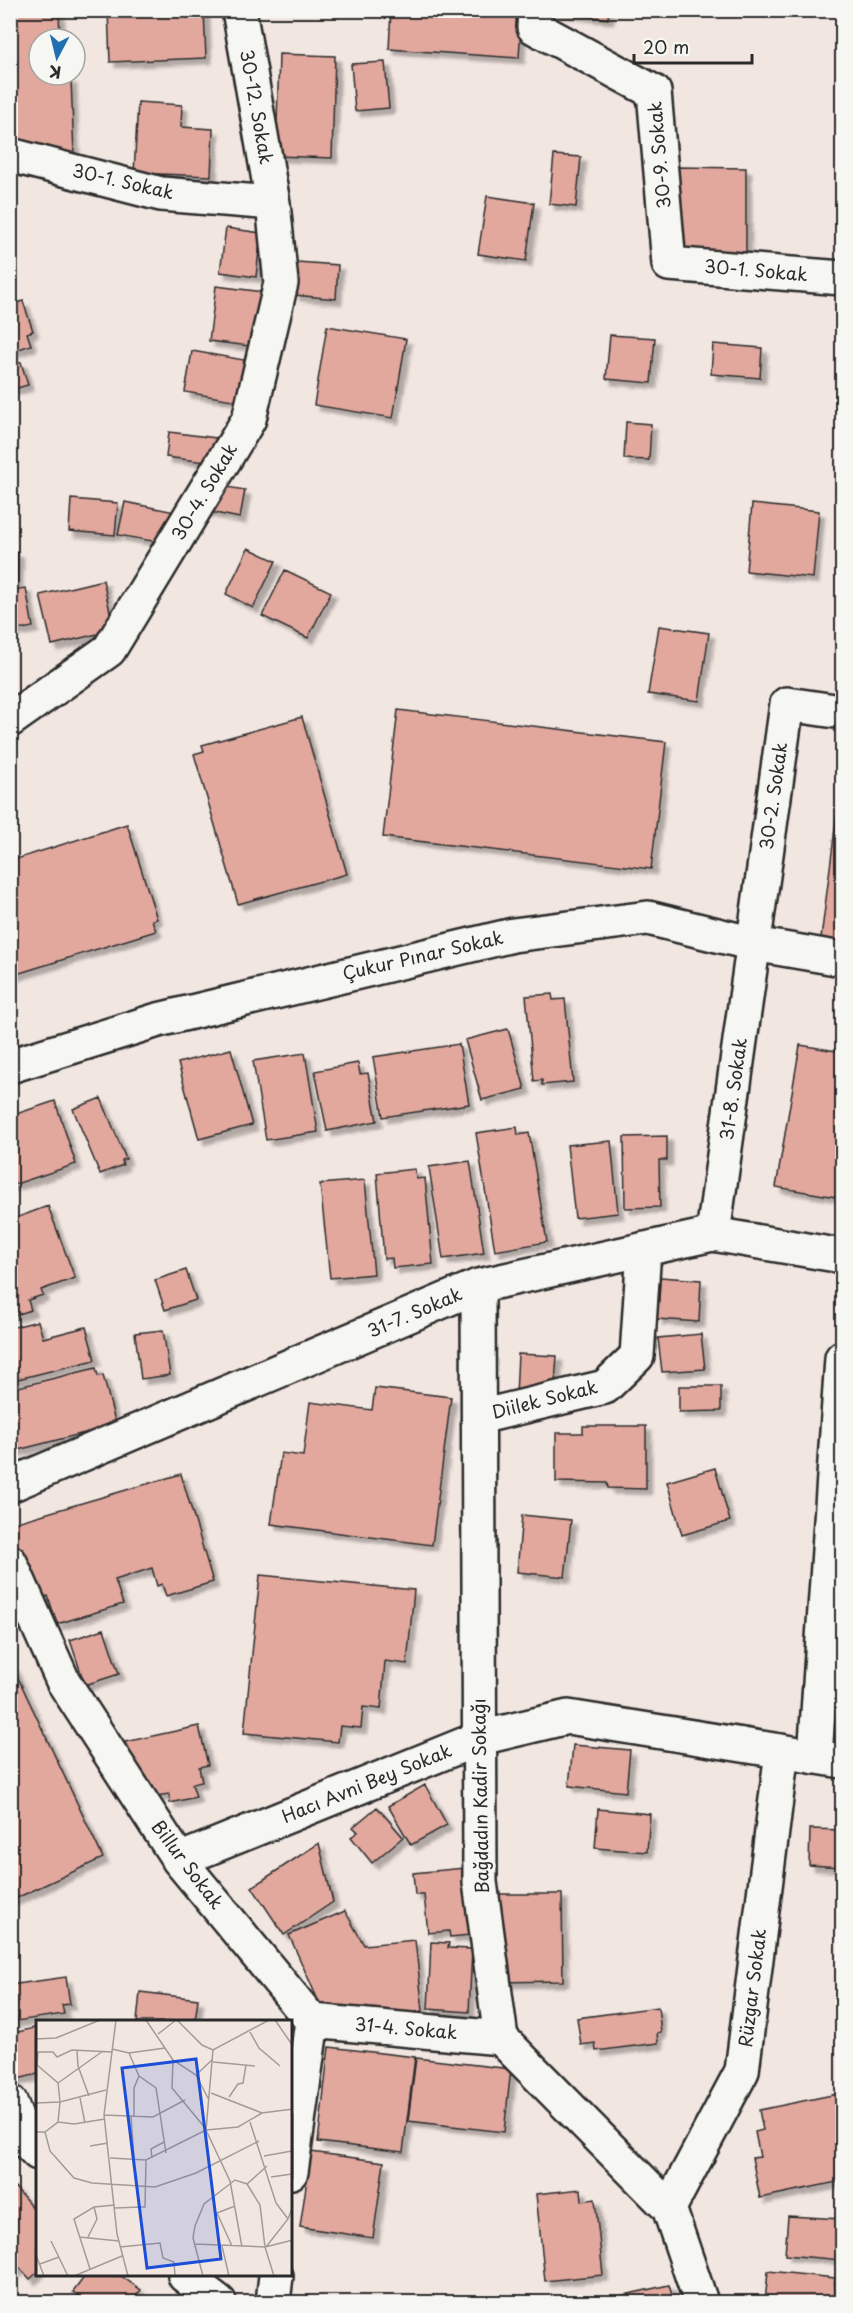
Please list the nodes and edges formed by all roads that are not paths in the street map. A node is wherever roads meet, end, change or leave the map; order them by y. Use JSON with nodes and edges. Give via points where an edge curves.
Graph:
{"nodes":[{"id":1,"x":239,"y":10,"type":"edge"},
{"id":2,"x":535,"y":10,"type":"edge"},
{"id":3,"x":10,"y":155,"type":"edge"},
{"id":4,"x":273,"y":203,"type":"junction"},
{"id":5,"x":669,"y":264,"type":"joint"},
{"id":6,"x":843,"y":278,"type":"edge"},
{"id":7,"x":843,"y":711,"type":"edge"},
{"id":8,"x":10,"y":720,"type":"edge"},
{"id":9,"x":754,"y":944,"type":"junction"},
{"id":10,"x":843,"y":959,"type":"edge"},
{"id":11,"x":10,"y":1066,"type":"edge"},
{"id":12,"x":713,"y":1234,"type":"junction"},
{"id":13,"x":644,"y":1249,"type":"junction"},
{"id":14,"x":843,"y":1257,"type":"edge"},
{"id":15,"x":478,"y":1286,"type":"junction"},
{"id":16,"x":843,"y":1358,"type":"edge"},
{"id":17,"x":478,"y":1417,"type":"junction"},
{"id":18,"x":10,"y":1485,"type":"edge"},
{"id":19,"x":10,"y":1562,"type":"edge"},
{"id":20,"x":480,"y":1738,"type":"junction"},
{"id":21,"x":782,"y":1751,"type":"junction"},
{"id":22,"x":829,"y":1759,"type":"edge"},
{"id":23,"x":179,"y":1860,"type":"junction"},
{"id":24,"x":312,"y":2021,"type":"junction"},
{"id":25,"x":501,"y":2038,"type":"junction"},
{"id":26,"x":10,"y":2102,"type":"edge"},
{"id":27,"x":24,"y":2148,"type":"edge"},
{"id":28,"x":292,"y":2165,"type":"edge"},
{"id":29,"x":669,"y":2208,"type":"junction"},
{"id":30,"x":186,"y":2277,"type":"edge"},
{"id":31,"x":276,"y":2277,"type":"edge"},
{"id":32,"x":219,"y":2302,"type":"edge"},
{"id":33,"x":273,"y":2302,"type":"edge"},
{"id":34,"x":700,"y":2302,"type":"edge"}],
"edges":[{"from":1,"to":4,"type":"street","name":"30-12. Sokak"},
{"from":2,"to":5,"type":"street","name":"30-9. Sokak","via":[[534,27],[654,92]]},
{"from":3,"to":4,"type":"street","name":"30-1. Sokak","via":[[161,194]]},
{"from":4,"to":8,"type":"street","name":"30-4. Sokak","via":[[281,283],[249,419],[109,650]]},
{"from":5,"to":6,"type":"street","name":"30-1. Sokak"},
{"from":7,"to":9,"type":"street","name":"30-2. Sokak","via":[[787,704]]},
{"from":9,"to":10,"type":"street","name":"Çukur Pınar Sokak"},
{"from":9,"to":11,"type":"street","name":"Çukur Pınar Sokak","via":[[648,918],[513,935],[158,1020]]},
{"from":9,"to":12,"type":"street","name":"31-8. Sokak"},
{"from":12,"to":13,"type":"street","name":"31-7. Sokak"},
{"from":12,"to":14,"type":"street","name":"31-7. Sokak"},
{"from":13,"to":15,"type":"street","name":"31-7. Sokak"},
{"from":13,"to":17,"type":"street","name":"Diilek Sokak","via":[[637,1356],[605,1387]]},
{"from":15,"to":17,"type":"street","name":"Bağdadın Kadir Sokağı"},
{"from":15,"to":18,"type":"street","name":"31-7. Sokak"},
{"from":16,"to":22,"type":"street"},
{"from":17,"to":20,"type":"street","name":"Bağdadın Kadir Sokağı"},
{"from":19,"to":23,"type":"street","name":"Billur Sokak","via":[[63,1681]]},
{"from":20,"to":21,"type":"street","name":"Hacı Avni Bey Sokak","via":[[568,1717]]},
{"from":20,"to":23,"type":"street","name":"Hacı Avni Bey Sokak"},
{"from":20,"to":25,"type":"street","name":"Bağdadın Kadir Sokağı","via":[[480,1882]]},
{"from":21,"to":22,"type":"street","name":"Hacı Avni Bey Sokak"},
{"from":21,"to":29,"type":"street","name":"Rüzgar Sokak","via":[[742,2071]]},
{"from":23,"to":24,"type":"street","name":"Billur Sokak"},
{"from":24,"to":25,"type":"street","name":"31-4. Sokak"},
{"from":24,"to":28,"type":"street"},
{"from":25,"to":29,"type":"street"},
{"from":26,"to":27,"type":"street"},
{"from":29,"to":34,"type":"street"},
{"from":30,"to":32,"type":"street"},
{"from":31,"to":33,"type":"street"}]}
